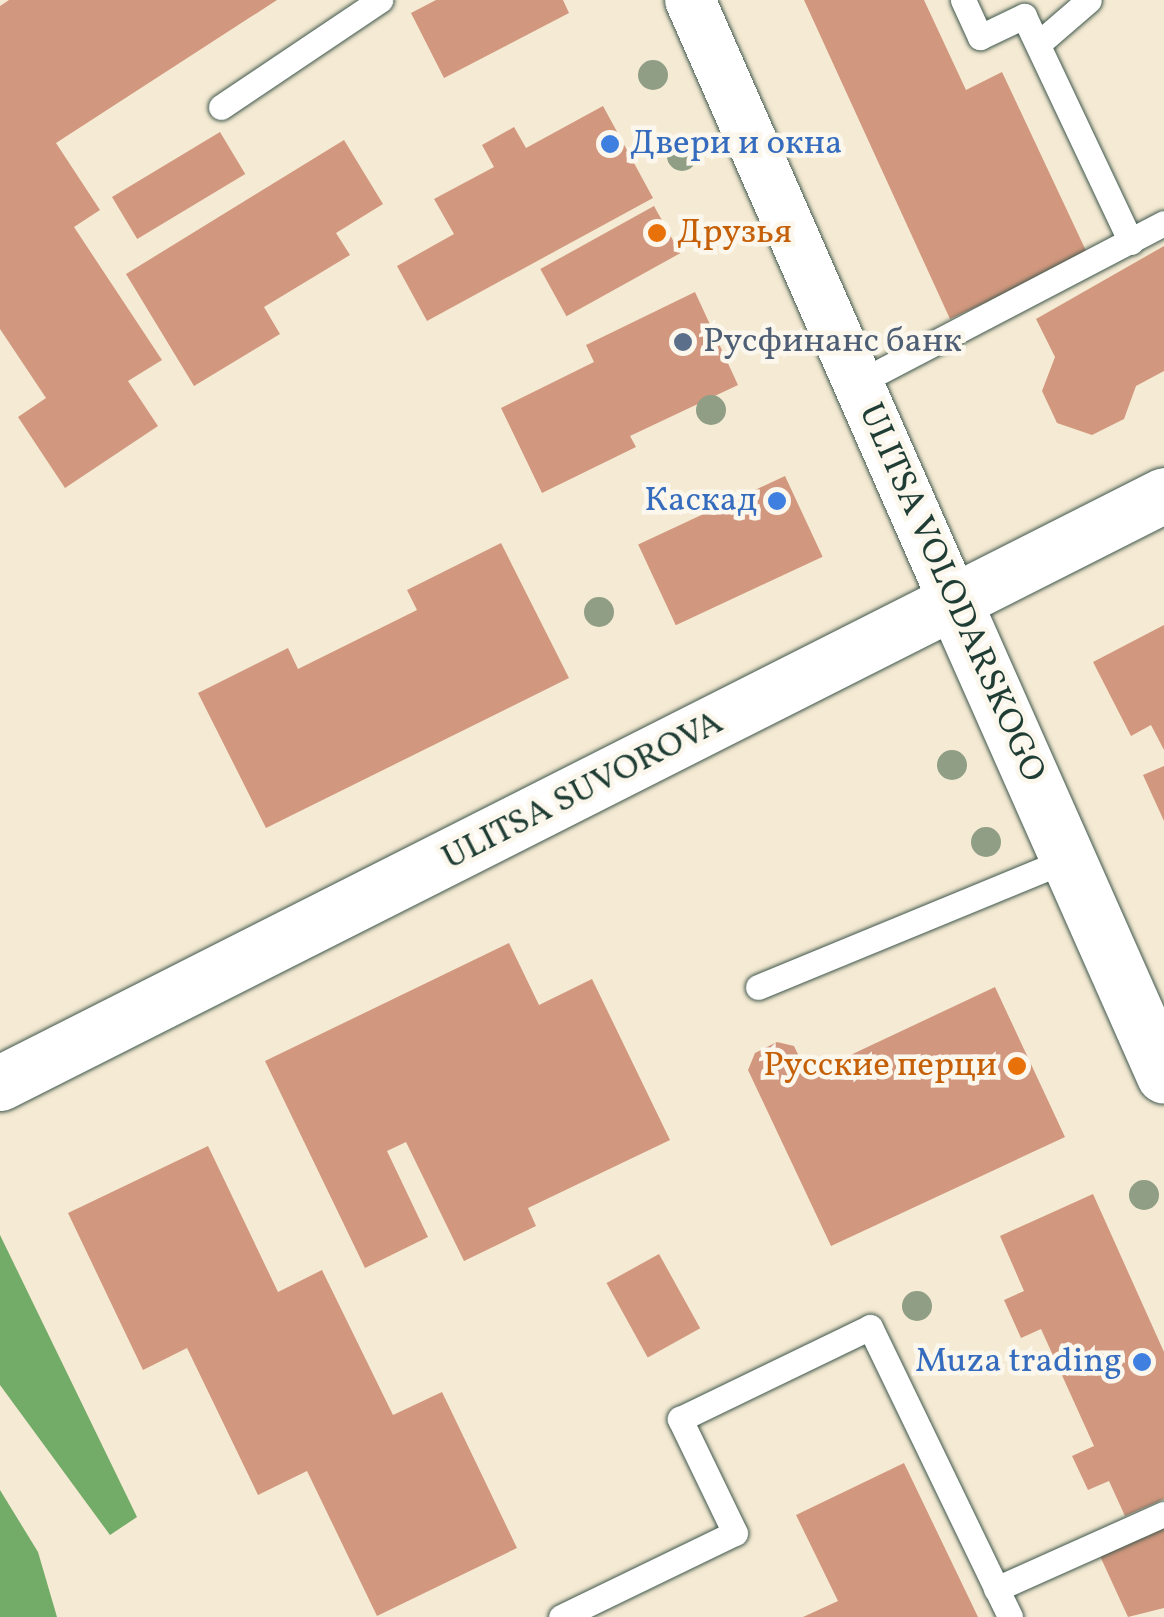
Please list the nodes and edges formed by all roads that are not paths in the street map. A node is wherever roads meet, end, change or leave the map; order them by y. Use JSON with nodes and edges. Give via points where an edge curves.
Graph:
{"nodes":[{"id":1,"x":380,"y":0,"type":"edge"},
{"id":2,"x":690,"y":0,"type":"edge"},
{"id":3,"x":963,"y":0,"type":"edge"},
{"id":4,"x":1089,"y":0,"type":"edge"},
{"id":5,"x":1038,"y":44,"type":"junction"},
{"id":6,"x":221,"y":107,"type":"dead end"},
{"id":7,"x":1164,"y":224,"type":"edge"},
{"id":8,"x":1131,"y":242,"type":"junction"},
{"id":9,"x":858,"y":383,"type":"junction"},
{"id":10,"x":1164,"y":495,"type":"edge"},
{"id":11,"x":954,"y":602,"type":"junction"},
{"id":12,"x":1068,"y":859,"type":"junction"},
{"id":13,"x":758,"y":987,"type":"dead end"},
{"id":14,"x":1164,"y":1076,"type":"edge"},
{"id":15,"x":0,"y":1083,"type":"edge"},
{"id":16,"x":1164,"y":1514,"type":"edge"},
{"id":17,"x":996,"y":1589,"type":"junction"},
{"id":18,"x":561,"y":1617,"type":"edge"},
{"id":19,"x":1010,"y":1617,"type":"edge"}],
"edges":[{"from":1,"to":6,"type":"lane"},
{"from":2,"to":9,"type":"street","name":"ULITSA VOLODARSKOGO"},
{"from":3,"to":5,"type":"lane","via":[[980,37],[1024,16]]},
{"from":4,"to":5,"type":"lane"},
{"from":5,"to":8,"type":"lane"},
{"from":7,"to":8,"type":"lane"},
{"from":8,"to":9,"type":"lane"},
{"from":9,"to":11,"type":"street","name":"ULITSA VOLODARSKOGO"},
{"from":10,"to":11,"type":"main road","name":"ULITSA SUVOROVA"},
{"from":11,"to":12,"type":"main road","name":"ULITSA VOLODARSKOGO"},
{"from":11,"to":15,"type":"main road","name":"ULITSA SUVOROVA"},
{"from":12,"to":13,"type":"lane"},
{"from":12,"to":14,"type":"main road","name":"ULITSA VOLODARSKOGO"},
{"from":16,"to":17,"type":"lane"},
{"from":17,"to":18,"type":"lane","via":[[870,1327],[680,1419],[736,1533]]},
{"from":17,"to":19,"type":"lane"}]}
